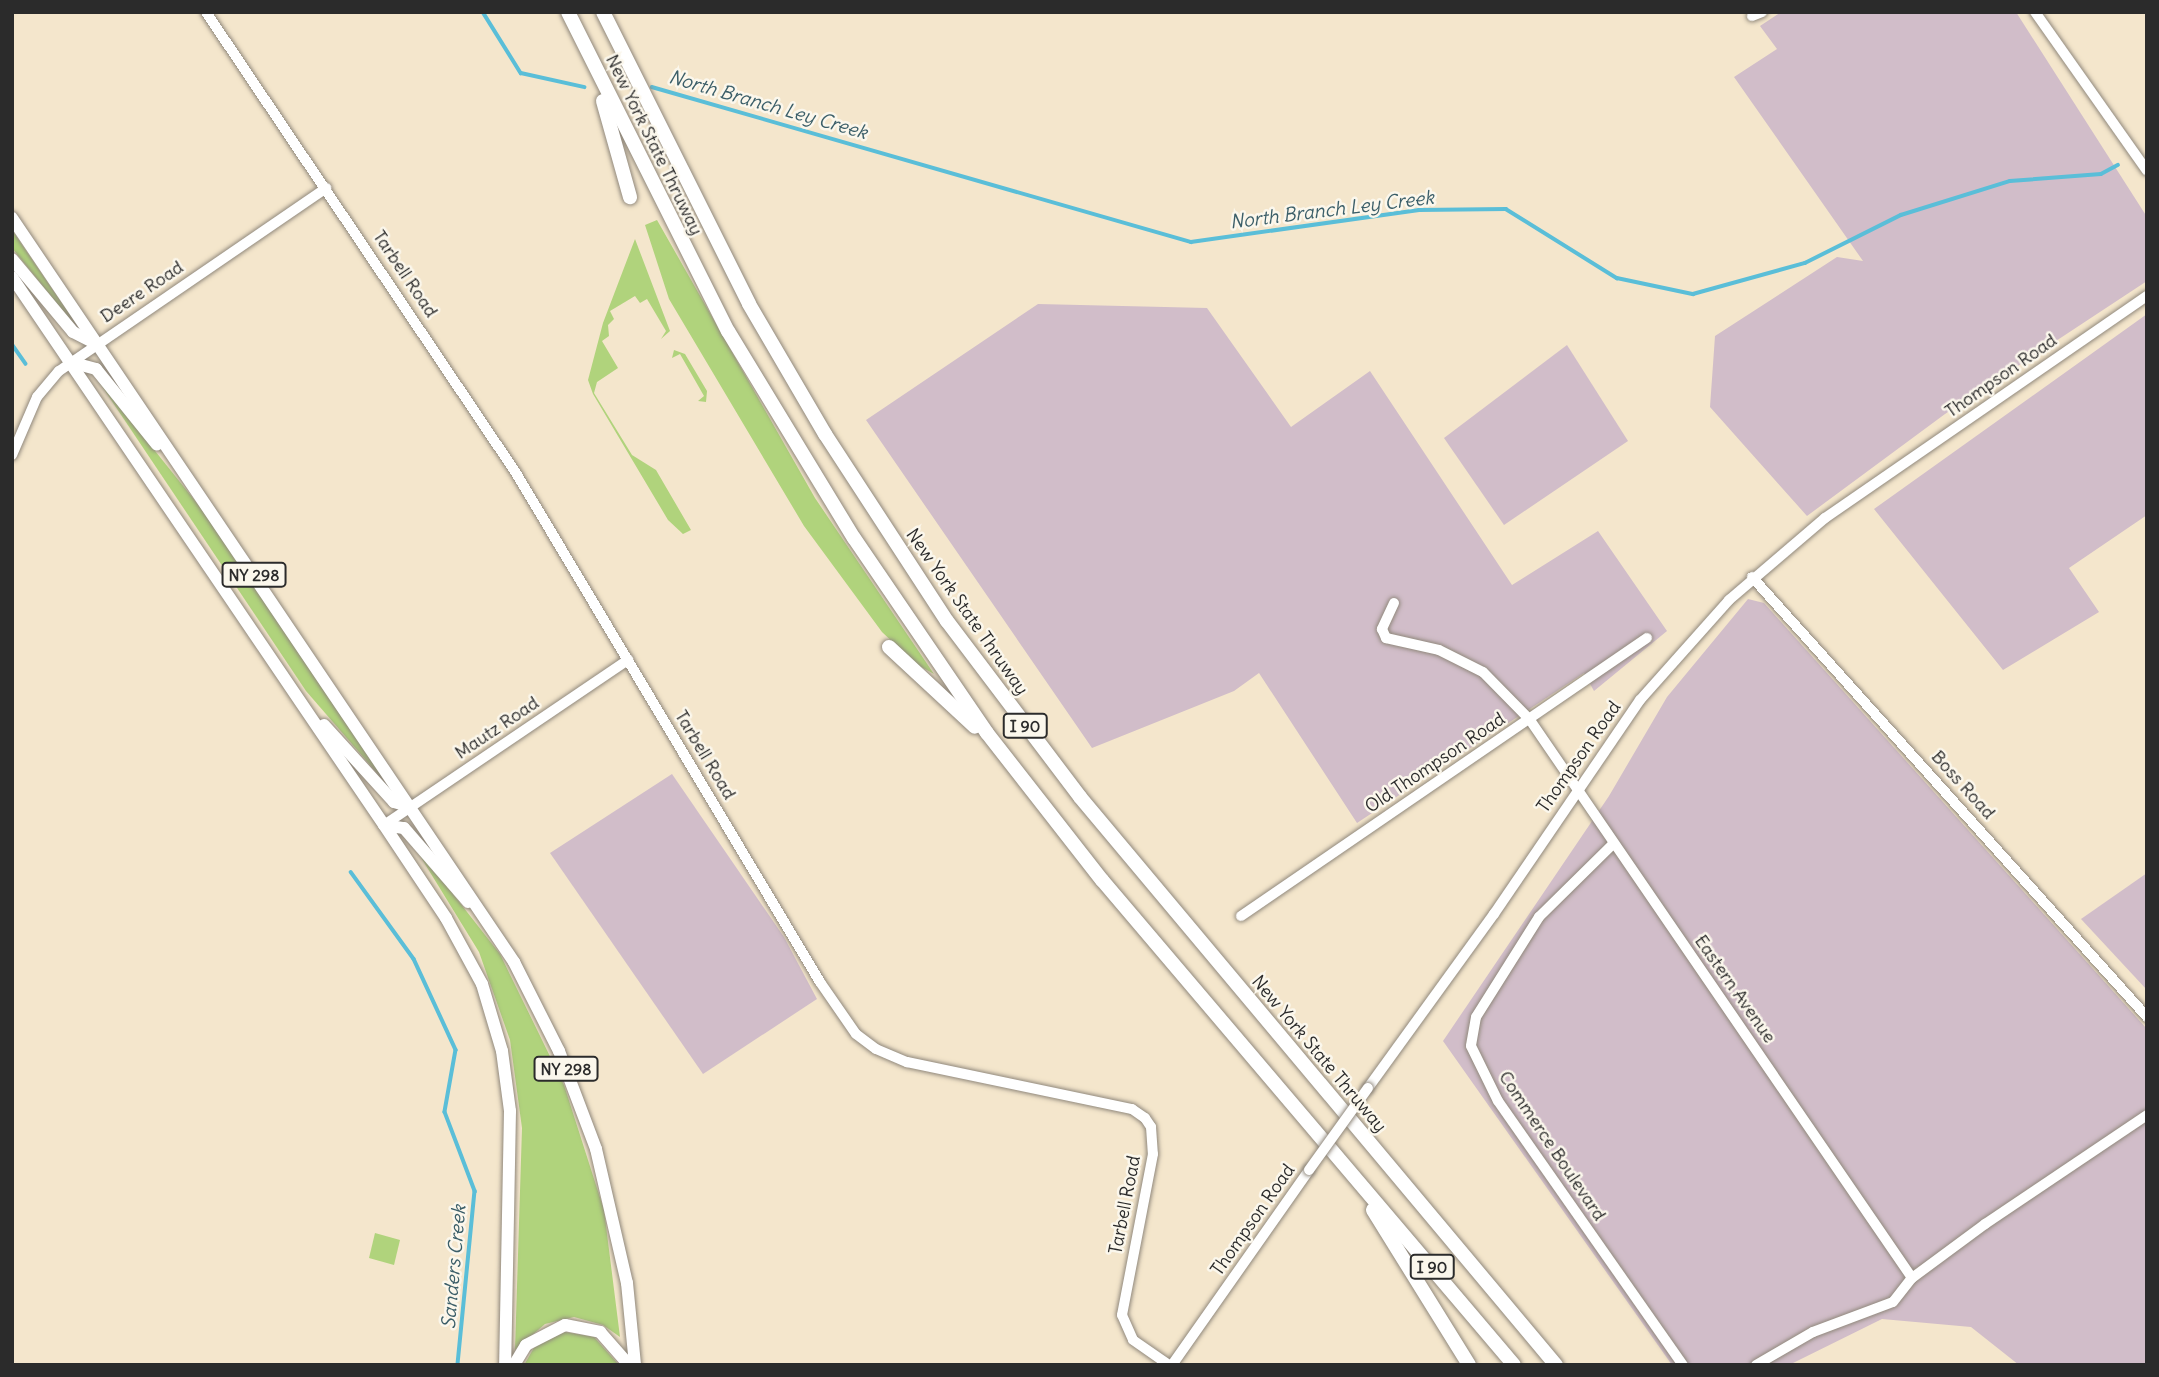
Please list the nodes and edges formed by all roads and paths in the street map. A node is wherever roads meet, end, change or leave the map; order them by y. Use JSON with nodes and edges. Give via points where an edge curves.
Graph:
{"nodes":[{"id":1,"x":206,"y":12,"type":"edge"},
{"id":2,"x":568,"y":12,"type":"edge"},
{"id":3,"x":603,"y":12,"type":"edge"},
{"id":4,"x":2035,"y":12,"type":"edge"},
{"id":5,"x":600,"y":79,"type":"junction"},
{"id":6,"x":2147,"y":171,"type":"edge"},
{"id":7,"x":326,"y":188,"type":"junction"},
{"id":8,"x":630,"y":197,"type":"dead end"},
{"id":9,"x":12,"y":218,"type":"edge"},
{"id":10,"x":12,"y":259,"type":"edge"},
{"id":11,"x":12,"y":277,"type":"edge"},
{"id":12,"x":2147,"y":296,"type":"edge"},
{"id":13,"x":97,"y":344,"type":"junction"},
{"id":14,"x":71,"y":362,"type":"junction"},
{"id":15,"x":12,"y":455,"type":"edge"},
{"id":16,"x":192,"y":485,"type":"junction"},
{"id":17,"x":1752,"y":577,"type":"junction"},
{"id":18,"x":1394,"y":603,"type":"dead end"},
{"id":19,"x":1647,"y":638,"type":"dead end"},
{"id":20,"x":889,"y":647,"type":"dead end"},
{"id":21,"x":628,"y":660,"type":"junction"},
{"id":22,"x":295,"y":694,"type":"junction"},
{"id":23,"x":1530,"y":720,"type":"junction"},
{"id":24,"x":1010,"y":764,"type":"junction"},
{"id":25,"x":1576,"y":790,"type":"junction"},
{"id":26,"x":411,"y":807,"type":"junction"},
{"id":27,"x":384,"y":825,"type":"junction"},
{"id":28,"x":1613,"y":844,"type":"junction"},
{"id":29,"x":1241,"y":916,"type":"dead end"},
{"id":30,"x":500,"y":940,"type":"junction"},
{"id":31,"x":2147,"y":1017,"type":"edge"},
{"id":32,"x":2147,"y":1115,"type":"edge"},
{"id":33,"x":1348,"y":1170,"type":"junction"},
{"id":34,"x":1912,"y":1278,"type":"junction"},
{"id":35,"x":505,"y":1365,"type":"edge"},
{"id":36,"x":514,"y":1365,"type":"edge"},
{"id":37,"x":629,"y":1365,"type":"edge"},
{"id":38,"x":635,"y":1365,"type":"edge"},
{"id":39,"x":1171,"y":1365,"type":"edge"},
{"id":40,"x":1469,"y":1365,"type":"edge"},
{"id":41,"x":1514,"y":1365,"type":"edge"},
{"id":42,"x":1556,"y":1365,"type":"edge"},
{"id":43,"x":1683,"y":1365,"type":"edge"},
{"id":44,"x":1756,"y":1365,"type":"edge"}],
"edges":[{"from":1,"to":7,"type":"street","name":"Tarbell Road"},
{"from":2,"to":5,"type":"highway","name":"New York State Thruway","number":"I 90"},
{"from":3,"to":42,"type":"highway","name":"New York State Thruway","number":"I 90","via":[[750,304],[825,434],[947,621],[1080,797]]},
{"from":4,"to":6,"type":"street"},
{"from":5,"to":8,"type":"highway"},
{"from":5,"to":24,"type":"highway","name":"New York State Thruway","number":"I 90","via":[[680,243],[794,443],[894,598]]},
{"from":7,"to":13,"type":"street","name":"Deere Road"},
{"from":7,"to":21,"type":"street","name":"Tarbell Road","via":[[486,425]]},
{"from":9,"to":13,"type":"main road","number":"NY 298"},
{"from":10,"to":13,"type":"main road","via":[[73,332]]},
{"from":11,"to":14,"type":"main road","number":"NY 298"},
{"from":12,"to":17,"type":"street","name":"Thompson Road","via":[[1825,518]]},
{"from":13,"to":14,"type":"street","name":"Deere Road"},
{"from":13,"to":16,"type":"main road","number":"NY 298"},
{"from":14,"to":15,"type":"street","name":"Deere Road","via":[[37,397]]},
{"from":14,"to":16,"type":"main road","via":[[96,369]]},
{"from":14,"to":22,"type":"main road","number":"NY 298"},
{"from":16,"to":26,"type":"main road","number":"NY 298"},
{"from":17,"to":25,"type":"street","name":"Thompson Road","via":[[1664,670]]},
{"from":17,"to":31,"type":"street","name":"Boss Road"},
{"from":18,"to":23,"type":"street","name":"Eastern Avenue","via":[[1382,629],[1386,638],[1438,650],[1483,672]]},
{"from":19,"to":23,"type":"street","name":"Old Thompson Road"},
{"from":20,"to":24,"type":"highway"},
{"from":21,"to":26,"type":"street","name":"Mautz Road"},
{"from":21,"to":39,"type":"street","name":"Tarbell Road","via":[[820,982],[856,1034],[876,1049],[907,1062],[1132,1109],[1145,1118],[1151,1127],[1153,1154],[1122,1315],[1133,1340]]},
{"from":22,"to":26,"type":"main road","via":[[394,802]]},
{"from":22,"to":27,"type":"main road","number":"NY 298"},
{"from":23,"to":25,"type":"street","name":"Eastern Avenue"},
{"from":23,"to":29,"type":"street","name":"Old Thompson Road"},
{"from":24,"to":33,"type":"highway","name":"New York State Thruway","number":"I 90","via":[[1102,880]]},
{"from":25,"to":28,"type":"street","name":"Eastern Avenue"},
{"from":25,"to":39,"type":"street","name":"Thompson Road","bridge":true,"via":[[1494,914]]},
{"from":26,"to":27,"type":"street","name":"Mautz Road"},
{"from":26,"to":30,"type":"main road","number":"NY 298"},
{"from":27,"to":30,"type":"main road","via":[[404,828]]},
{"from":27,"to":35,"type":"main road","number":"NY 298","via":[[473,966],[502,1051],[510,1125]]},
{"from":28,"to":34,"type":"street","name":"Eastern Avenue"},
{"from":28,"to":43,"type":"street","name":"Commerce Boulevard","via":[[1539,917],[1476,1017],[1471,1046],[1498,1101]]},
{"from":30,"to":38,"type":"main road","number":"NY 298","via":[[559,1051],[596,1149],[626,1283]]},
{"from":32,"to":34,"type":"street"},
{"from":33,"to":40,"type":"highway"},
{"from":33,"to":41,"type":"highway","name":"New York State Thruway","number":"I 90"},
{"from":34,"to":44,"type":"street","via":[[1893,1302],[1813,1332]]},
{"from":36,"to":37,"type":"main road","via":[[526,1345],[565,1325],[600,1332]]}]}
